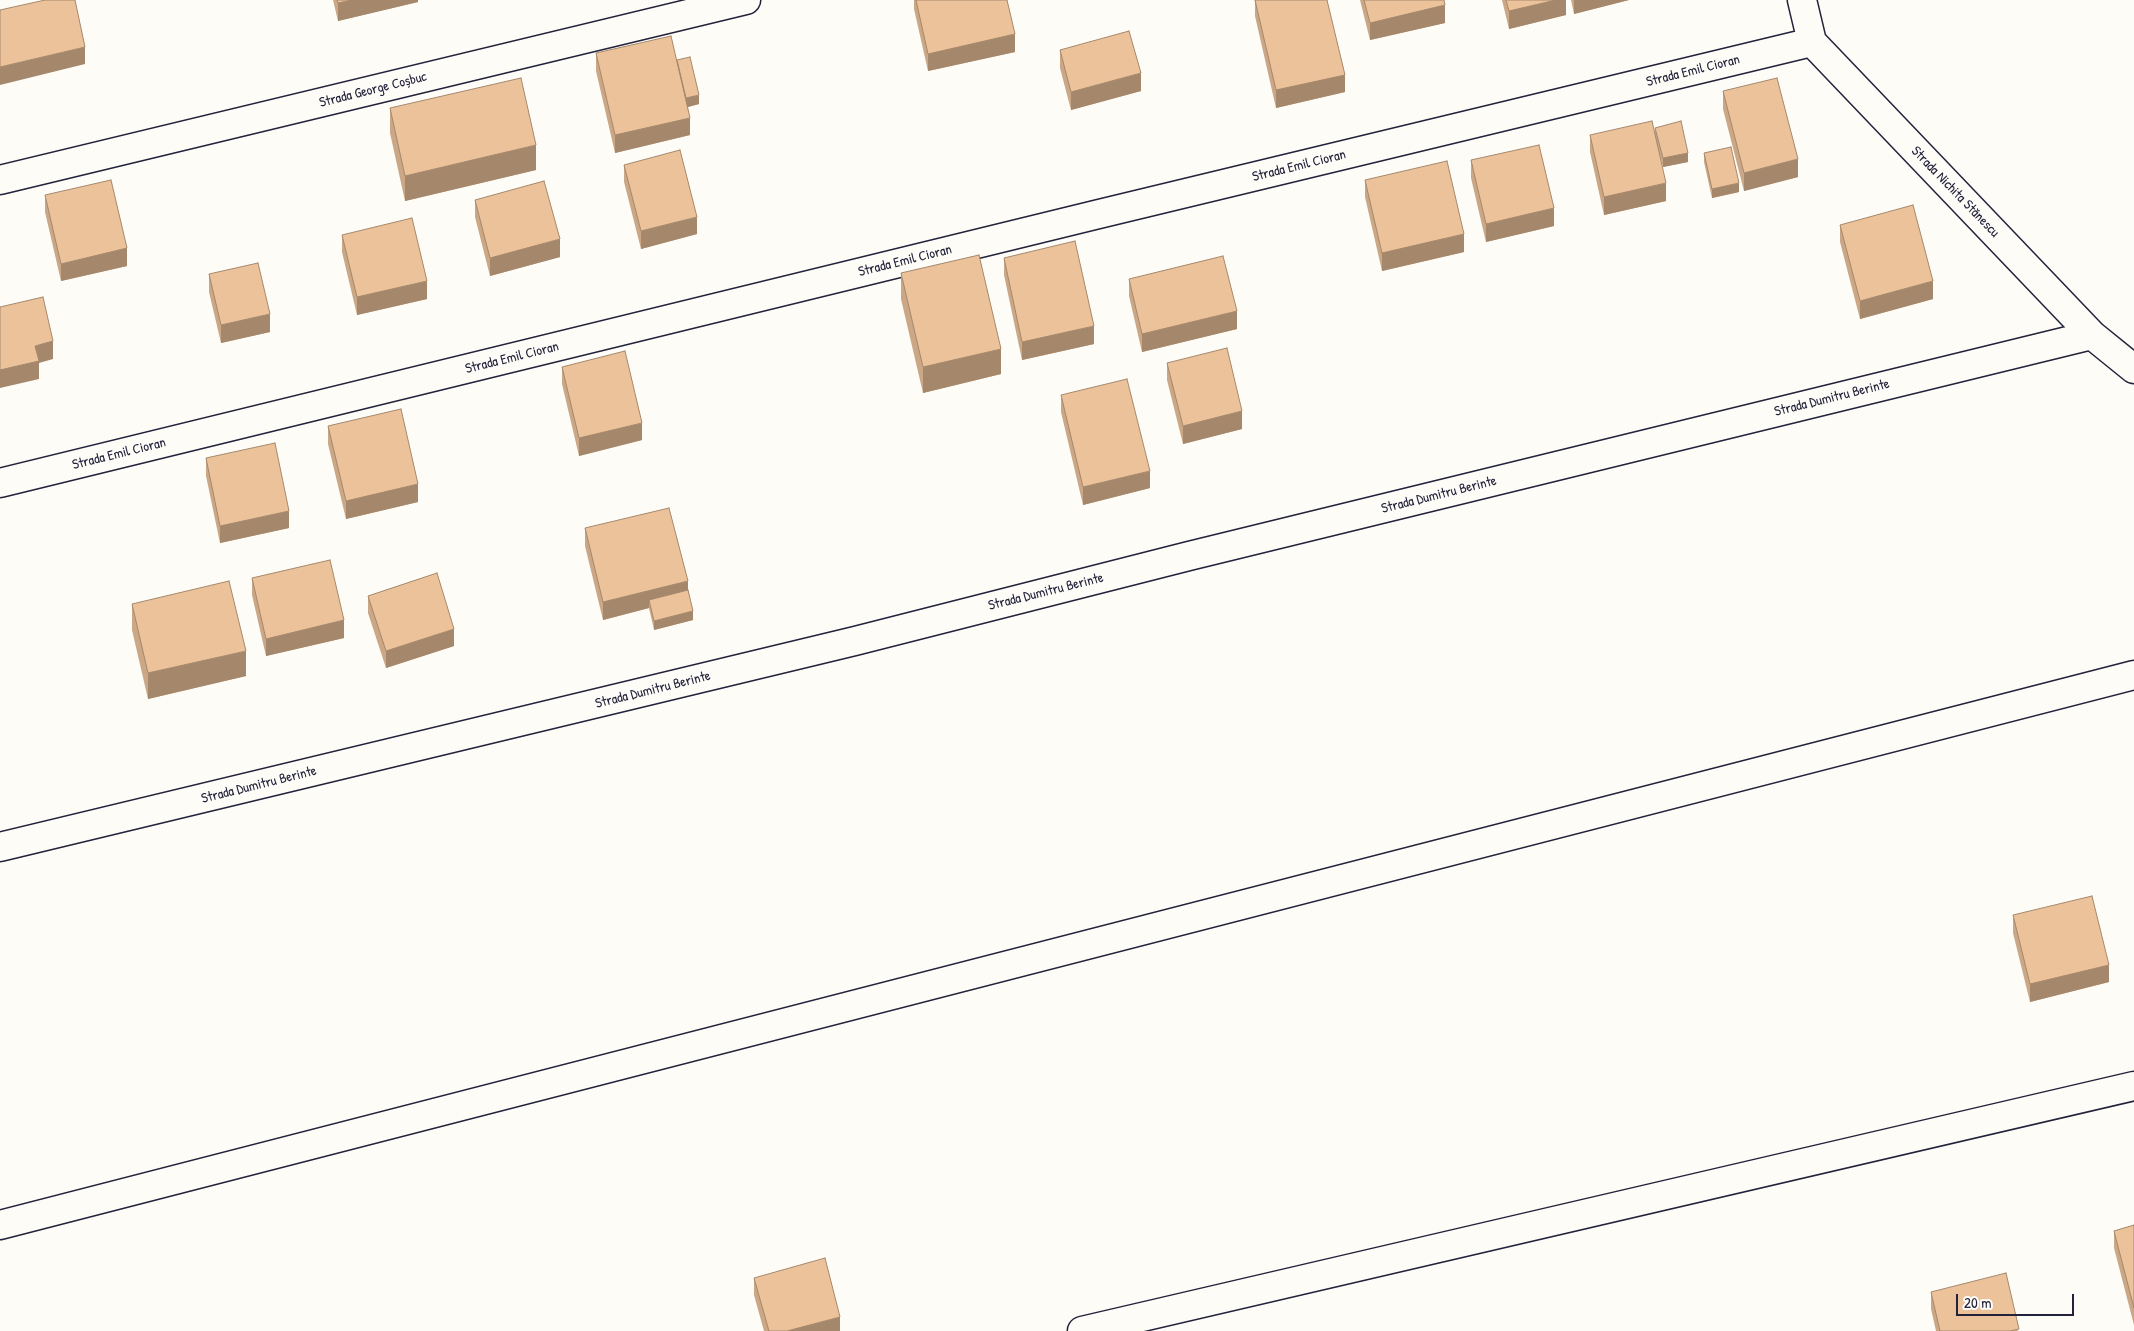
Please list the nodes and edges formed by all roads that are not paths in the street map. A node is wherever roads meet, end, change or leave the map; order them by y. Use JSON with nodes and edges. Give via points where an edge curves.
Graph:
{"nodes":[{"id":1,"x":746,"y":0,"type":"edge"},
{"id":2,"x":1802,"y":0,"type":"edge"},
{"id":3,"x":1812,"y":42,"type":"junction"},
{"id":4,"x":0,"y":180,"type":"edge"},
{"id":5,"x":2092,"y":335,"type":"junction"},
{"id":6,"x":2134,"y":369,"type":"edge"},
{"id":7,"x":0,"y":483,"type":"edge"},
{"id":8,"x":2134,"y":675,"type":"edge"},
{"id":9,"x":0,"y":848,"type":"edge"},
{"id":10,"x":2134,"y":1086,"type":"edge"},
{"id":11,"x":0,"y":1225,"type":"edge"},
{"id":12,"x":1082,"y":1331,"type":"edge"}],
"edges":[{"from":1,"to":4,"type":"street","name":"Strada George Coșbuc"},
{"from":2,"to":3,"type":"street"},
{"from":3,"to":5,"type":"street","name":"Strada Nichita Stănescu"},
{"from":3,"to":7,"type":"street","name":"Strada Emil Cioran"},
{"from":5,"to":6,"type":"street","name":"Strada Nichita Stănescu"},
{"from":5,"to":9,"type":"street","name":"Strada Dumitru Berinte","via":[[855,641]]},
{"from":8,"to":11,"type":"street"},
{"from":10,"to":12,"type":"street"}]}
